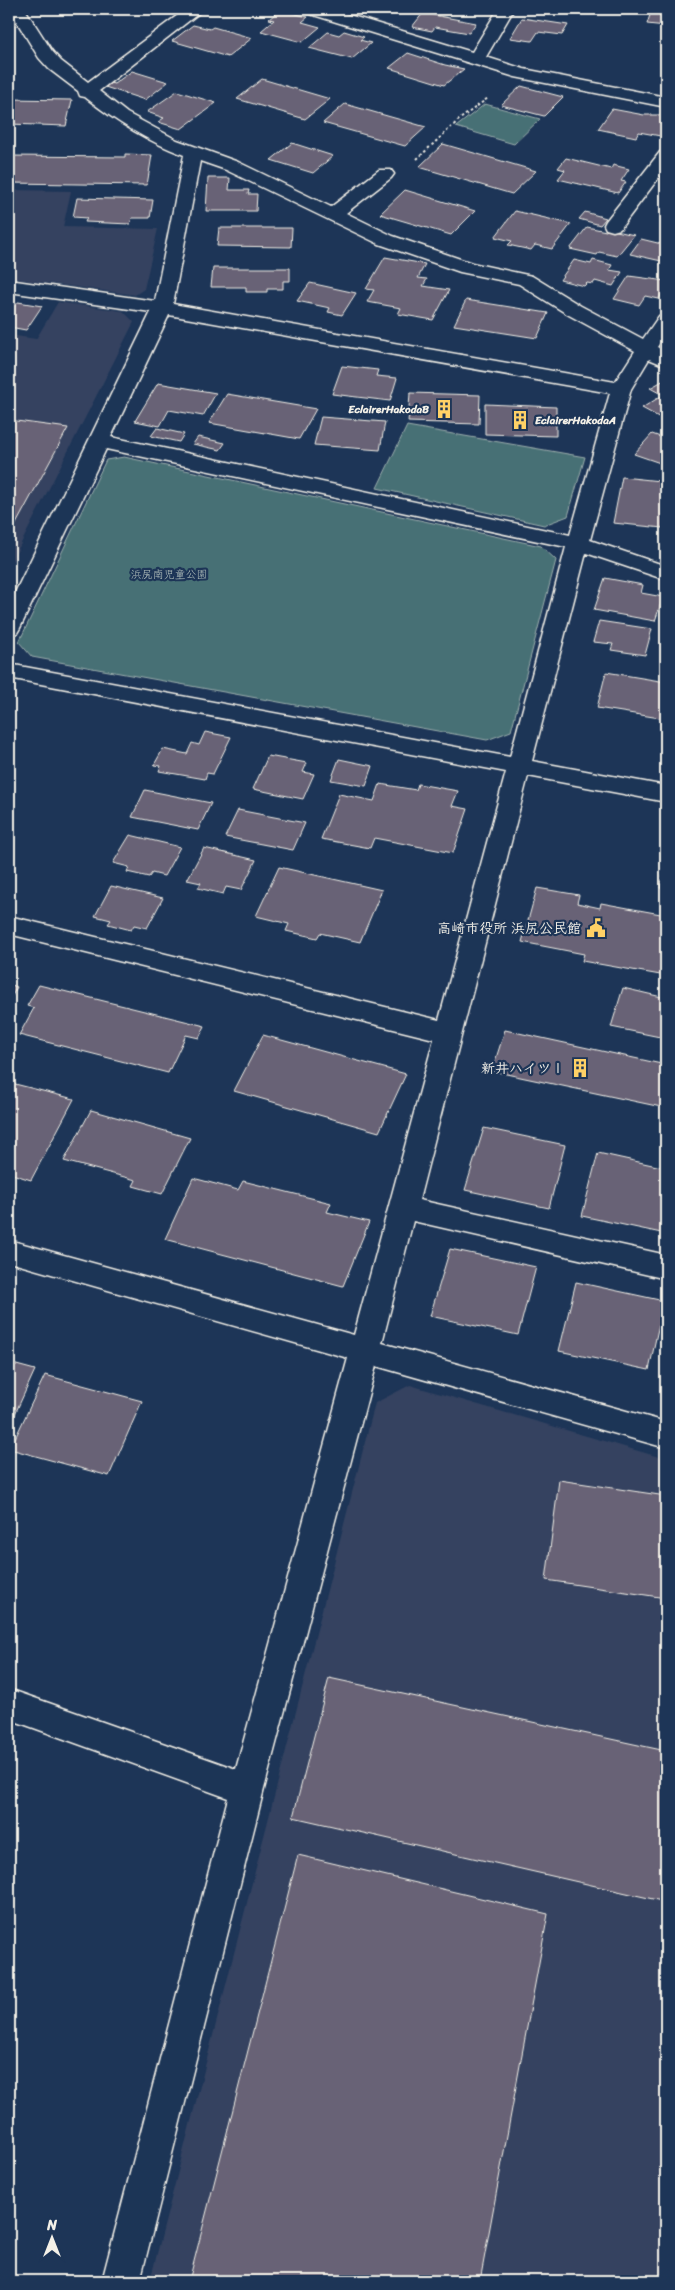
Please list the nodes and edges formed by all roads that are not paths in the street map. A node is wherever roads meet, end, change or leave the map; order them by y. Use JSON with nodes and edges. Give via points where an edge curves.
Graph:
{"nodes":[{"id":1,"x":17,"y":9,"type":"edge"},
{"id":2,"x":196,"y":9,"type":"edge"},
{"id":3,"x":314,"y":9,"type":"edge"},
{"id":4,"x":506,"y":9,"type":"edge"},
{"id":5,"x":476,"y":60,"type":"junction"},
{"id":6,"x":86,"y":92,"type":"junction"},
{"id":7,"x":666,"y":102,"type":"edge"},
{"id":8,"x":193,"y":152,"type":"junction"},
{"id":9,"x":666,"y":156,"type":"edge"},
{"id":10,"x":385,"y":174,"type":"road end"},
{"id":11,"x":332,"y":215,"type":"junction"},
{"id":12,"x":612,"y":225,"type":"dead end"},
{"id":13,"x":9,"y":286,"type":"edge"},
{"id":14,"x":163,"y":308,"type":"junction"},
{"id":15,"x":666,"y":320,"type":"edge"},
{"id":16,"x":656,"y":354,"type":"edge"},
{"id":17,"x":621,"y":389,"type":"junction"},
{"id":18,"x":99,"y":441,"type":"junction"},
{"id":19,"x":578,"y":543,"type":"junction"},
{"id":20,"x":666,"y":573,"type":"edge"},
{"id":21,"x":9,"y":628,"type":"edge"},
{"id":22,"x":9,"y":671,"type":"edge"},
{"id":23,"x":520,"y":767,"type":"junction"},
{"id":24,"x":666,"y":794,"type":"edge"},
{"id":25,"x":9,"y":924,"type":"edge"},
{"id":26,"x":450,"y":1033,"type":"junction"},
{"id":27,"x":403,"y":1208,"type":"junction"},
{"id":28,"x":9,"y":1251,"type":"edge"},
{"id":29,"x":662,"y":1266,"type":"dead end"},
{"id":30,"x":366,"y":1350,"type":"junction"},
{"id":31,"x":666,"y":1435,"type":"edge"},
{"id":32,"x":9,"y":1704,"type":"edge"},
{"id":33,"x":247,"y":1789,"type":"junction"},
{"id":34,"x":121,"y":2281,"type":"edge"}],
"edges":[{"from":1,"to":6,"type":"street","via":[[45,54]]},
{"from":2,"to":6,"type":"street"},
{"from":3,"to":5,"type":"street"},
{"from":4,"to":5,"type":"street"},
{"from":5,"to":7,"type":"street","via":[[521,73]]},
{"from":6,"to":8,"type":"street","via":[[121,117]]},
{"from":8,"to":11,"type":"street","via":[[232,166]]},
{"from":8,"to":14,"type":"street"},
{"from":9,"to":12,"type":"street"},
{"from":10,"to":11,"type":"street"},
{"from":11,"to":16,"type":"street","via":[[395,243],[467,268],[525,280]]},
{"from":13,"to":14,"type":"street"},
{"from":14,"to":17,"type":"street"},
{"from":14,"to":18,"type":"street"},
{"from":15,"to":16,"type":"street"},
{"from":16,"to":17,"type":"street"},
{"from":17,"to":19,"type":"street"},
{"from":18,"to":19,"type":"street"},
{"from":18,"to":21,"type":"street"},
{"from":19,"to":20,"type":"street"},
{"from":19,"to":23,"type":"street"},
{"from":22,"to":23,"type":"street"},
{"from":23,"to":24,"type":"street"},
{"from":23,"to":26,"type":"street"},
{"from":25,"to":26,"type":"street"},
{"from":26,"to":27,"type":"street"},
{"from":27,"to":29,"type":"street"},
{"from":27,"to":30,"type":"street"},
{"from":28,"to":30,"type":"street"},
{"from":30,"to":31,"type":"street"},
{"from":30,"to":33,"type":"street"},
{"from":32,"to":33,"type":"street"},
{"from":33,"to":34,"type":"street"}]}
